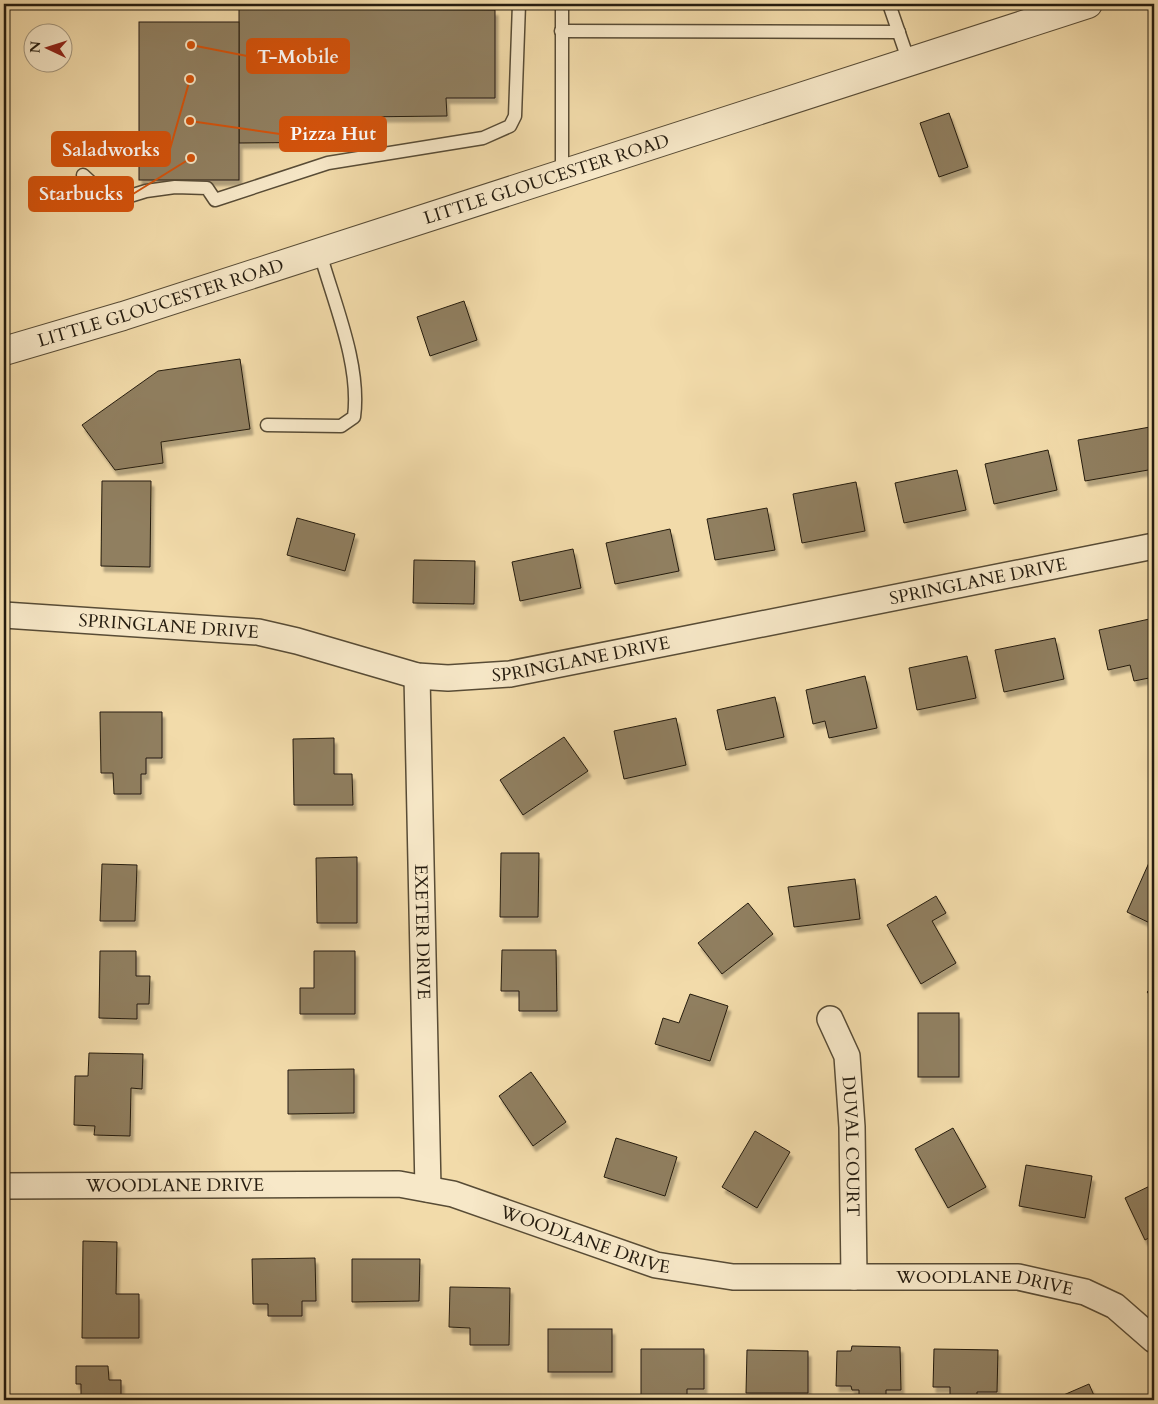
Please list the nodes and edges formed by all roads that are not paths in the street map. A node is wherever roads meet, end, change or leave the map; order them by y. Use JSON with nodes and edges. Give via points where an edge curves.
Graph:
{"nodes":[{"id":1,"x":519,"y":4,"type":"edge"},
{"id":2,"x":562,"y":4,"type":"edge"},
{"id":3,"x":889,"y":4,"type":"edge"},
{"id":4,"x":1088,"y":4,"type":"edge"},
{"id":5,"x":562,"y":32,"type":"junction"},
{"id":6,"x":899,"y":32,"type":"junction"},
{"id":7,"x":909,"y":62,"type":"junction"},
{"id":8,"x":83,"y":174,"type":"dead end"},
{"id":9,"x":562,"y":174,"type":"junction"},
{"id":10,"x":320,"y":253,"type":"junction"},
{"id":11,"x":4,"y":351,"type":"edge"},
{"id":12,"x":267,"y":425,"type":"dead end"},
{"id":13,"x":1154,"y":546,"type":"edge"},
{"id":14,"x":4,"y":615,"type":"edge"},
{"id":15,"x":417,"y":676,"type":"junction"},
{"id":16,"x":830,"y":1019,"type":"dead end"},
{"id":17,"x":4,"y":1186,"type":"edge"},
{"id":18,"x":428,"y":1189,"type":"junction"},
{"id":19,"x":854,"y":1277,"type":"junction"},
{"id":20,"x":1153,"y":1337,"type":"edge"}],
"edges":[{"from":1,"to":8,"type":"lane","via":[[516,116],[510,126],[483,138],[328,163],[215,200],[207,188],[146,191],[117,200],[108,198]]},
{"from":2,"to":5,"type":"lane"},
{"from":3,"to":6,"type":"lane"},
{"from":4,"to":7,"type":"street","name":"LITTLE GLOUCESTER ROAD"},
{"from":5,"to":6,"type":"lane"},
{"from":5,"to":9,"type":"lane"},
{"from":6,"to":7,"type":"lane"},
{"from":7,"to":9,"type":"street","name":"LITTLE GLOUCESTER ROAD"},
{"from":9,"to":10,"type":"street","name":"LITTLE GLOUCESTER ROAD"},
{"from":10,"to":11,"type":"street","name":"LITTLE GLOUCESTER ROAD"},
{"from":10,"to":12,"type":"lane","via":[[349,350],[356,404],[354,417],[341,426]]},
{"from":13,"to":15,"type":"street","name":"SPRINGLANE DRIVE","via":[[510,674],[448,678]]},
{"from":14,"to":15,"type":"street","name":"SPRINGLANE DRIVE","via":[[258,632]]},
{"from":15,"to":18,"type":"street","name":"EXETER DRIVE"},
{"from":16,"to":19,"type":"street","name":"DUVAL COURT","via":[[847,1056],[852,1127]]},
{"from":17,"to":18,"type":"street","name":"WOODLANE DRIVE","via":[[399,1184]]},
{"from":18,"to":19,"type":"street","name":"WOODLANE DRIVE","via":[[454,1194],[656,1265],[733,1277]]},
{"from":19,"to":20,"type":"street","name":"WOODLANE DRIVE","via":[[1018,1277],[1085,1292],[1115,1306]]}]}
